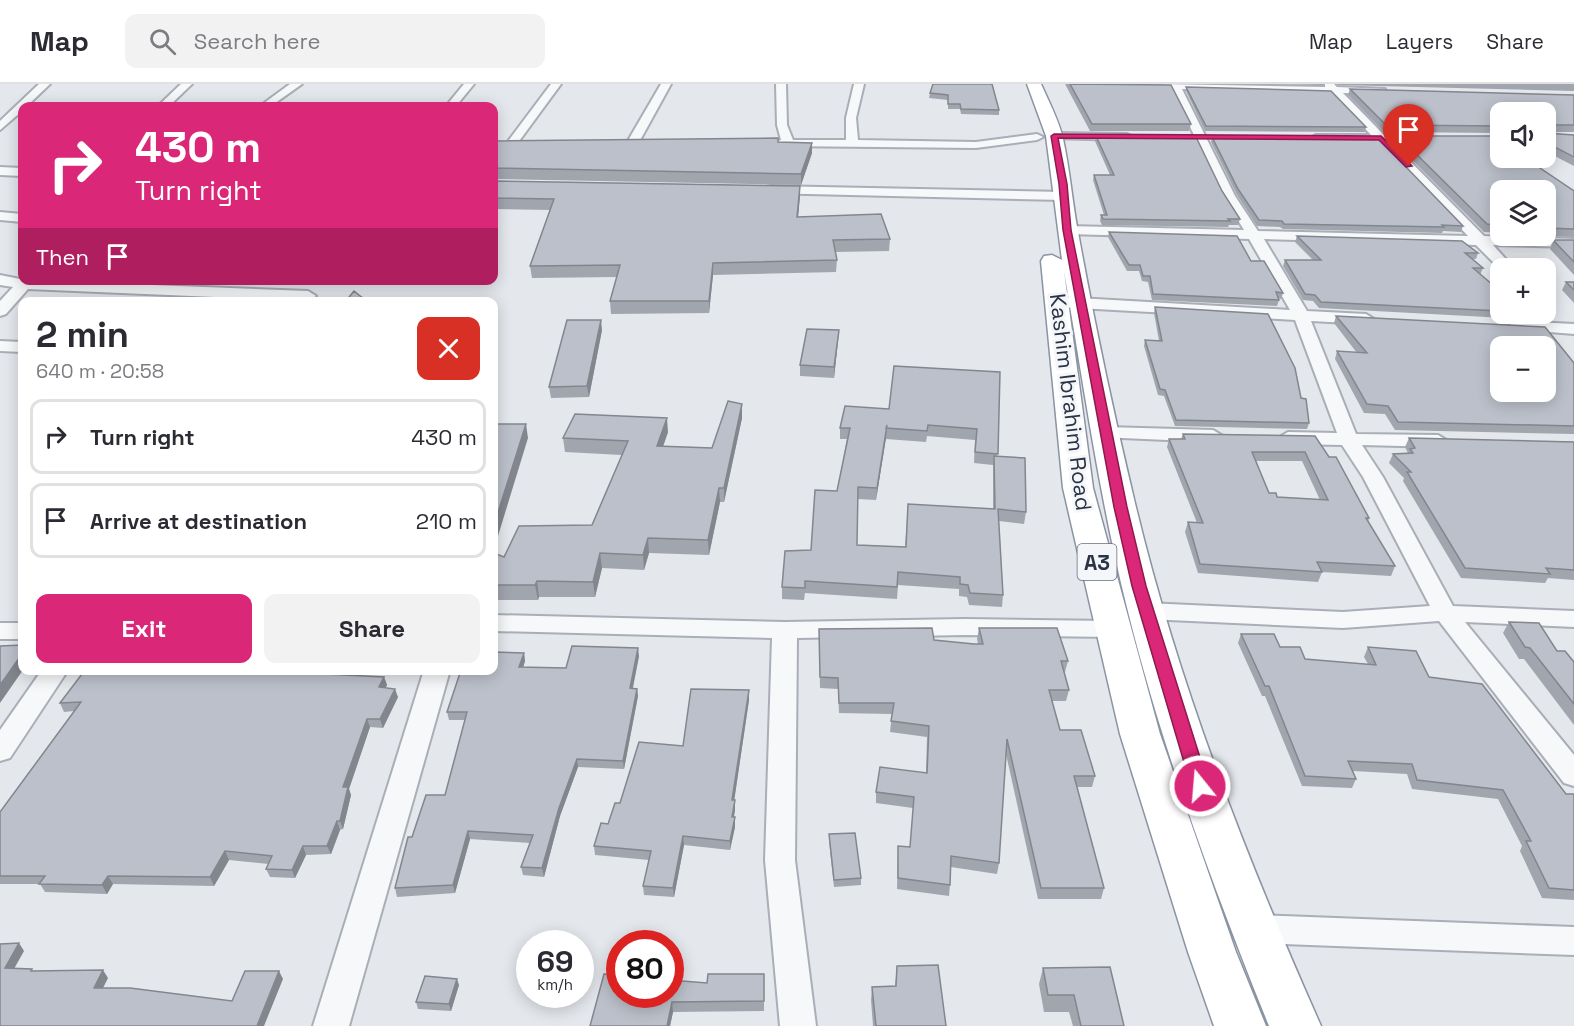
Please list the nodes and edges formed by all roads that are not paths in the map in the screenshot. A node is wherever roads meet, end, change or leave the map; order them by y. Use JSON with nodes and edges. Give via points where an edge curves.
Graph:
{"nodes":[{"id":1,"x":45,"y":84,"type":"edge"},
{"id":2,"x":187,"y":84,"type":"edge"},
{"id":3,"x":297,"y":84,"type":"edge"},
{"id":4,"x":469,"y":84,"type":"edge"},
{"id":5,"x":556,"y":84,"type":"edge"},
{"id":6,"x":666,"y":84,"type":"edge"},
{"id":7,"x":781,"y":84,"type":"edge"},
{"id":8,"x":859,"y":84,"type":"edge"},
{"id":9,"x":1019,"y":84,"type":"edge"},
{"id":10,"x":1034,"y":84,"type":"edge"},
{"id":11,"x":1175,"y":85,"type":"edge"},
{"id":12,"x":1152,"y":86,"type":"edge"},
{"id":13,"x":1330,"y":87,"type":"edge"},
{"id":14,"x":1390,"y":91,"type":"edge"},
{"id":15,"x":26,"y":102,"type":"edge"},
{"id":16,"x":167,"y":102,"type":"edge"},
{"id":17,"x":272,"y":102,"type":"edge"},
{"id":18,"x":453,"y":102,"type":"edge"},
{"id":19,"x":18,"y":110,"type":"edge"},
{"id":20,"x":0,"y":127,"type":"edge"},
{"id":21,"x":1046,"y":136,"type":"junction"},
{"id":22,"x":1145,"y":138,"type":"edge"},
{"id":23,"x":1309,"y":138,"type":"edge"},
{"id":24,"x":1381,"y":138,"type":"junction"},
{"id":25,"x":1437,"y":138,"type":"edge"},
{"id":26,"x":852,"y":142,"type":"junction"},
{"id":27,"x":764,"y":143,"type":"edge"},
{"id":28,"x":788,"y":143,"type":"junction"},
{"id":29,"x":632,"y":144,"type":"edge"},
{"id":30,"x":498,"y":147,"type":"edge"},
{"id":31,"x":0,"y":171,"type":"edge"},
{"id":32,"x":18,"y":172,"type":"edge"},
{"id":33,"x":754,"y":189,"type":"edge"},
{"id":34,"x":1053,"y":195,"type":"junction"},
{"id":35,"x":0,"y":216,"type":"edge"},
{"id":36,"x":18,"y":218,"type":"edge"},
{"id":37,"x":1067,"y":230,"type":"junction"},
{"id":38,"x":1253,"y":234,"type":"junction"},
{"id":39,"x":1482,"y":241,"type":"junction"},
{"id":40,"x":1574,"y":243,"type":"edge"},
{"id":41,"x":1498,"y":258,"type":"edge"},
{"id":42,"x":0,"y":280,"type":"edge"},
{"id":43,"x":18,"y":281,"type":"edge"},
{"id":44,"x":23,"y":285,"type":"edge"},
{"id":45,"x":75,"y":285,"type":"edge"},
{"id":46,"x":273,"y":297,"type":"edge"},
{"id":47,"x":1071,"y":302,"type":"junction"},
{"id":48,"x":0,"y":311,"type":"edge"},
{"id":49,"x":1301,"y":315,"type":"junction"},
{"id":50,"x":1556,"y":319,"type":"edge"},
{"id":51,"x":1384,"y":320,"type":"edge"},
{"id":52,"x":1503,"y":325,"type":"edge"},
{"id":53,"x":1570,"y":332,"type":"edge"},
{"id":54,"x":0,"y":346,"type":"edge"},
{"id":55,"x":18,"y":347,"type":"edge"},
{"id":56,"x":1106,"y":433,"type":"junction"},
{"id":57,"x":1233,"y":437,"type":"edge"},
{"id":58,"x":1268,"y":438,"type":"edge"},
{"id":59,"x":1349,"y":440,"type":"junction"},
{"id":60,"x":1456,"y":441,"type":"edge"},
{"id":61,"x":1147,"y":611,"type":"junction"},
{"id":62,"x":1446,"y":613,"type":"junction"},
{"id":63,"x":1574,"y":619,"type":"edge"},
{"id":64,"x":498,"y":623,"type":"edge"},
{"id":65,"x":1113,"y":629,"type":"junction"},
{"id":66,"x":785,"y":630,"type":"junction"},
{"id":67,"x":0,"y":631,"type":"edge"},
{"id":68,"x":18,"y":631,"type":"edge"},
{"id":69,"x":53,"y":675,"type":"edge"},
{"id":70,"x":436,"y":675,"type":"edge"},
{"id":71,"x":0,"y":751,"type":"edge"},
{"id":72,"x":1574,"y":776,"type":"edge"},
{"id":73,"x":1254,"y":928,"type":"junction"},
{"id":74,"x":1574,"y":941,"type":"edge"},
{"id":75,"x":331,"y":1026,"type":"edge"},
{"id":76,"x":798,"y":1026,"type":"edge"},
{"id":77,"x":1240,"y":1026,"type":"edge"},
{"id":78,"x":1295,"y":1026,"type":"edge"}],
"edges":[{"from":1,"to":15,"type":"street"},
{"from":2,"to":16,"type":"street"},
{"from":3,"to":17,"type":"street"},
{"from":4,"to":18,"type":"street"},
{"from":5,"to":30,"type":"street","via":[[516,146]]},
{"from":6,"to":29,"type":"street"},
{"from":7,"to":28,"type":"street","via":[[782,125]]},
{"from":8,"to":26,"type":"street","via":[[850,118]]},
{"from":9,"to":21,"type":"highway","name":"Kashim Ibrahim Road","number":"A3"},
{"from":10,"to":21,"type":"highway","name":"Kashim Ibrahim Road","number":"A3"},
{"from":11,"to":12,"type":"street"},
{"from":11,"to":13,"type":"street"},
{"from":11,"to":38,"type":"street","via":[[1229,196]]},
{"from":13,"to":14,"type":"street"},
{"from":13,"to":24,"type":"street"},
{"from":19,"to":20,"type":"street"},
{"from":21,"to":22,"type":"street"},
{"from":21,"to":26,"type":"street","via":[[966,146]]},
{"from":21,"to":34,"type":"highway","name":"Kashim Ibrahim Road","number":"A3"},
{"from":23,"to":24,"type":"street"},
{"from":24,"to":25,"type":"street"},
{"from":24,"to":39,"type":"street"},
{"from":26,"to":28,"type":"street"},
{"from":27,"to":28,"type":"street"},
{"from":31,"to":32,"type":"street"},
{"from":33,"to":34,"type":"street"},
{"from":34,"to":37,"type":"highway","name":"Kashim Ibrahim Road","number":"A3"},
{"from":34,"to":47,"type":"highway","name":"Kashim Ibrahim Road","number":"A3"},
{"from":35,"to":36,"type":"street"},
{"from":37,"to":38,"type":"street"},
{"from":37,"to":47,"type":"highway","name":"Kashim Ibrahim Road","number":"A3"},
{"from":38,"to":39,"type":"street"},
{"from":38,"to":49,"type":"street"},
{"from":39,"to":40,"type":"street"},
{"from":39,"to":41,"type":"street"},
{"from":42,"to":43,"type":"street"},
{"from":44,"to":48,"type":"street"},
{"from":45,"to":46,"type":"street"},
{"from":47,"to":49,"type":"street"},
{"from":47,"to":56,"type":"highway","name":"Kashim Ibrahim Road","number":"A3"},
{"from":47,"to":65,"type":"highway","name":"Kashim Ibrahim Road","number":"A3","via":[[1078,488]]},
{"from":49,"to":51,"type":"street"},
{"from":49,"to":59,"type":"street"},
{"from":50,"to":53,"type":"street"},
{"from":52,"to":53,"type":"street"},
{"from":54,"to":55,"type":"street"},
{"from":56,"to":57,"type":"street"},
{"from":56,"to":61,"type":"highway","name":"Kashim Ibrahim Road","number":"A3"},
{"from":58,"to":59,"type":"street"},
{"from":59,"to":60,"type":"street"},
{"from":59,"to":62,"type":"street"},
{"from":61,"to":62,"type":"street","via":[[1343,620]]},
{"from":61,"to":73,"type":"highway","name":"Kashim Ibrahim Road","number":"A3","via":[[1207,807]]},
{"from":62,"to":63,"type":"street"},
{"from":62,"to":72,"type":"street"},
{"from":64,"to":66,"type":"street"},
{"from":65,"to":66,"type":"street"},
{"from":65,"to":77,"type":"highway","name":"Kashim Ibrahim Road","number":"A3","via":[[1140,734]]},
{"from":66,"to":76,"type":"street","via":[[780,860]]},
{"from":67,"to":68,"type":"street"},
{"from":69,"to":71,"type":"street"},
{"from":70,"to":75,"type":"street"},
{"from":73,"to":74,"type":"street"},
{"from":73,"to":78,"type":"highway","name":"Kashim Ibrahim Road","number":"A3"}]}
